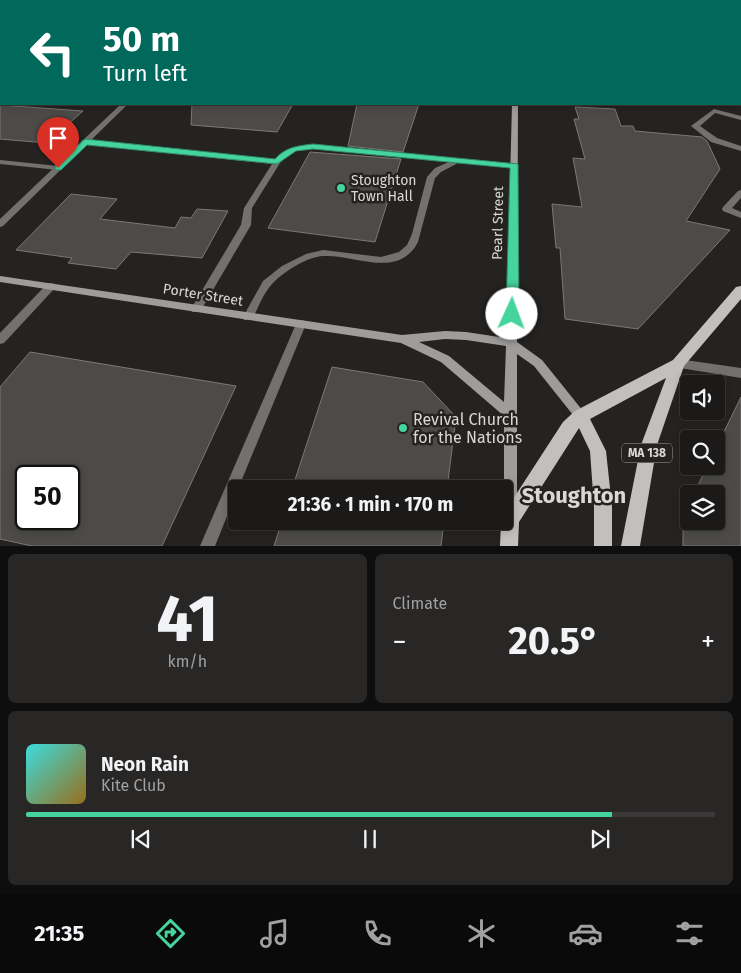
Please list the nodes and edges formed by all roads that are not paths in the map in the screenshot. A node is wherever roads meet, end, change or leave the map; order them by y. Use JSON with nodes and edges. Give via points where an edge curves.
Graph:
{"nodes":[{"id":1,"x":589,"y":0,"type":"edge"},
{"id":2,"x":606,"y":0,"type":"edge"},
{"id":3,"x":124,"y":105,"type":"edge"},
{"id":4,"x":515,"y":105,"type":"edge"},
{"id":5,"x":741,"y":118,"type":"edge"},
{"id":6,"x":85,"y":142,"type":"junction"},
{"id":7,"x":741,"y":149,"type":"edge"},
{"id":8,"x":460,"y":161,"type":"junction"},
{"id":9,"x":0,"y":162,"type":"edge"},
{"id":10,"x":277,"y":162,"type":"junction"},
{"id":11,"x":515,"y":166,"type":"junction"},
{"id":12,"x":58,"y":168,"type":"junction"},
{"id":13,"x":741,"y":193,"type":"edge"},
{"id":14,"x":741,"y":215,"type":"edge"},
{"id":15,"x":0,"y":224,"type":"edge"},
{"id":16,"x":0,"y":279,"type":"edge"},
{"id":17,"x":51,"y":286,"type":"junction"},
{"id":18,"x":741,"y":290,"type":"edge"},
{"id":19,"x":196,"y":309,"type":"junction"},
{"id":20,"x":248,"y":316,"type":"junction"},
{"id":21,"x":301,"y":324,"type":"junction"},
{"id":22,"x":402,"y":339,"type":"junction"},
{"id":23,"x":0,"y":340,"type":"edge"},
{"id":24,"x":510,"y":343,"type":"junction"},
{"id":25,"x":678,"y":364,"type":"junction"},
{"id":26,"x":741,"y":372,"type":"edge"},
{"id":27,"x":510,"y":414,"type":"junction"},
{"id":28,"x":581,"y":416,"type":"junction"},
{"id":29,"x":510,"y":480,"type":"edge"},
{"id":30,"x":513,"y":515,"type":"edge"},
{"id":31,"x":510,"y":530,"type":"edge"},
{"id":32,"x":207,"y":546,"type":"edge"},
{"id":33,"x":509,"y":546,"type":"edge"},
{"id":34,"x":603,"y":546,"type":"edge"},
{"id":35,"x":630,"y":546,"type":"edge"}],
"edges":[{"from":1,"to":2,"type":"street"},
{"from":3,"to":6,"type":"street"},
{"from":4,"to":11,"type":"main road","name":"Pearl Street"},
{"from":5,"to":7,"type":"street","via":[[714,111],[695,126],[714,140]]},
{"from":6,"to":10,"type":"street"},
{"from":6,"to":12,"type":"street"},
{"from":8,"to":10,"type":"street","via":[[313,147],[294,149]]},
{"from":8,"to":11,"type":"street"},
{"from":8,"to":20,"type":"street","via":[[444,166],[430,177],[413,244],[405,253],[383,259],[333,253],[311,255],[266,283]]},
{"from":9,"to":12,"type":"street"},
{"from":10,"to":19,"type":"street","via":[[246,211],[246,225]]},
{"from":11,"to":24,"type":"main road","name":"Pearl Street"},
{"from":12,"to":15,"type":"street"},
{"from":13,"to":14,"type":"street","via":[[726,209]]},
{"from":16,"to":17,"type":"main road","name":"Porter Street"},
{"from":17,"to":19,"type":"main road","name":"Porter Street"},
{"from":17,"to":23,"type":"street"},
{"from":18,"to":25,"type":"main road","number":"MA 138"},
{"from":19,"to":20,"type":"main road","name":"Porter Street"},
{"from":20,"to":21,"type":"main road","name":"Porter Street"},
{"from":21,"to":22,"type":"main road","name":"Porter Street"},
{"from":21,"to":32,"type":"street"},
{"from":22,"to":24,"type":"main road","name":"Porter Street","via":[[452,335]]},
{"from":22,"to":27,"type":"main road","name":"Porter Street","via":[[445,360]]},
{"from":24,"to":27,"type":"main road","name":"Pearl Street"},
{"from":24,"to":28,"type":"main road","via":[[538,364]]},
{"from":25,"to":26,"type":"street"},
{"from":25,"to":28,"type":"main road","number":"MA 138"},
{"from":25,"to":35,"type":"main road","number":"MA 138","via":[[649,444]]},
{"from":27,"to":29,"type":"main road","name":"Pearl Street"},
{"from":28,"to":30,"type":"main road","number":"MA 138","via":[[569,427]]},
{"from":28,"to":34,"type":"main road","via":[[598,451]]},
{"from":31,"to":33,"type":"main road"}]}
